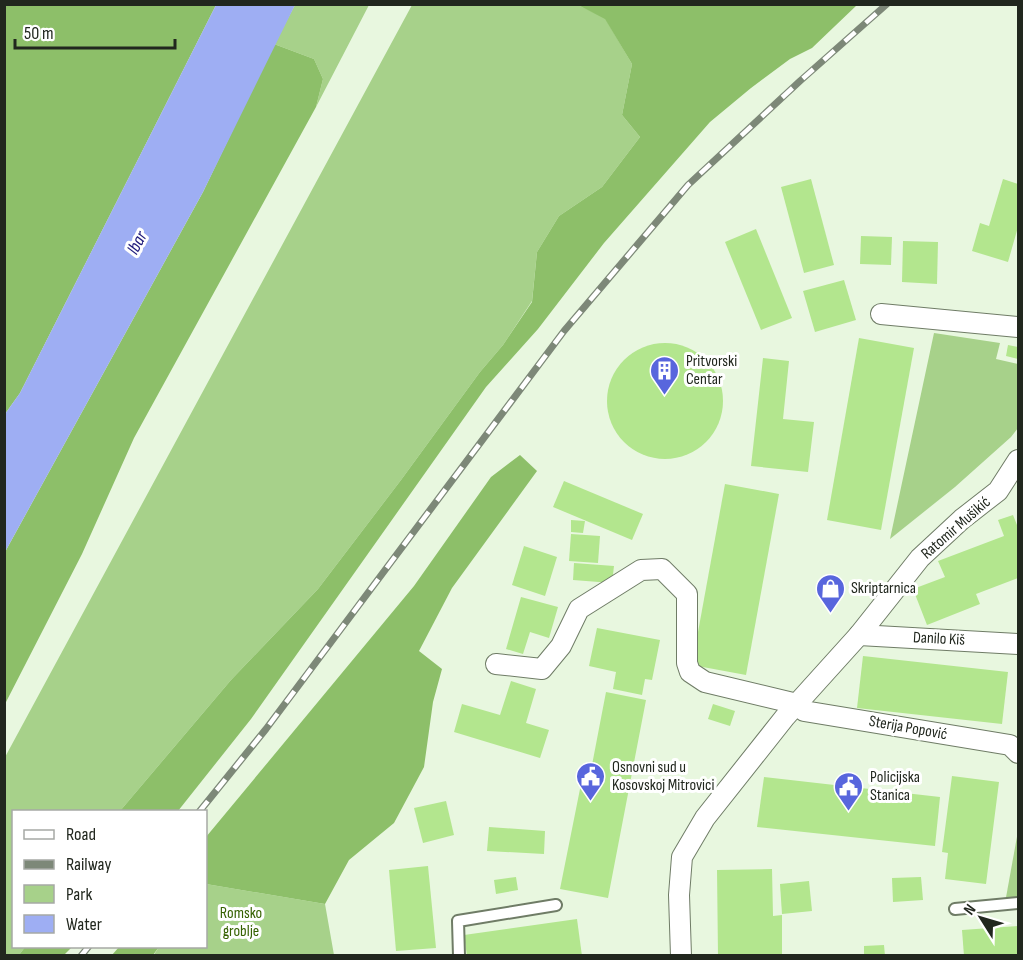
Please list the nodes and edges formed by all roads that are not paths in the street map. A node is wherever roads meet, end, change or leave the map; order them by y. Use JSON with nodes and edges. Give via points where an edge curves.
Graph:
{"nodes":[{"id":1,"x":881,"y":314,"type":"dead end"},
{"id":2,"x":1018,"y":327,"type":"edge"},
{"id":3,"x":1018,"y":460,"type":"edge"},
{"id":4,"x":859,"y":635,"type":"junction"},
{"id":5,"x":1018,"y":644,"type":"edge"},
{"id":6,"x":496,"y":664,"type":"dead end"},
{"id":7,"x":797,"y":704,"type":"junction"},
{"id":8,"x":1018,"y":753,"type":"edge"},
{"id":9,"x":1018,"y":903,"type":"edge"},
{"id":10,"x":556,"y":905,"type":"dead end"},
{"id":11,"x":955,"y":909,"type":"dead end"},
{"id":12,"x":459,"y":956,"type":"edge"},
{"id":13,"x":681,"y":956,"type":"edge"}],
"edges":[{"from":1,"to":2,"type":"street"},
{"from":3,"to":4,"type":"street","name":"Ratomir Mušikić","via":[[998,492],[920,558]]},
{"from":4,"to":5,"type":"street","name":"Danilo Kiš"},
{"from":4,"to":7,"type":"street","name":"Ratomir Mušikić"},
{"from":6,"to":7,"type":"street","via":[[542,669],[561,646],[579,609],[641,570],[662,569],[687,594],[690,672],[705,682]]},
{"from":7,"to":8,"type":"street","name":"Sterija Popović","via":[[804,711],[1010,745]]},
{"from":7,"to":13,"type":"street","name":"Ratomir Mušikić","via":[[705,818],[682,857]]},
{"from":9,"to":11,"type":"lane"},
{"from":10,"to":12,"type":"lane","via":[[458,921]]}]}
